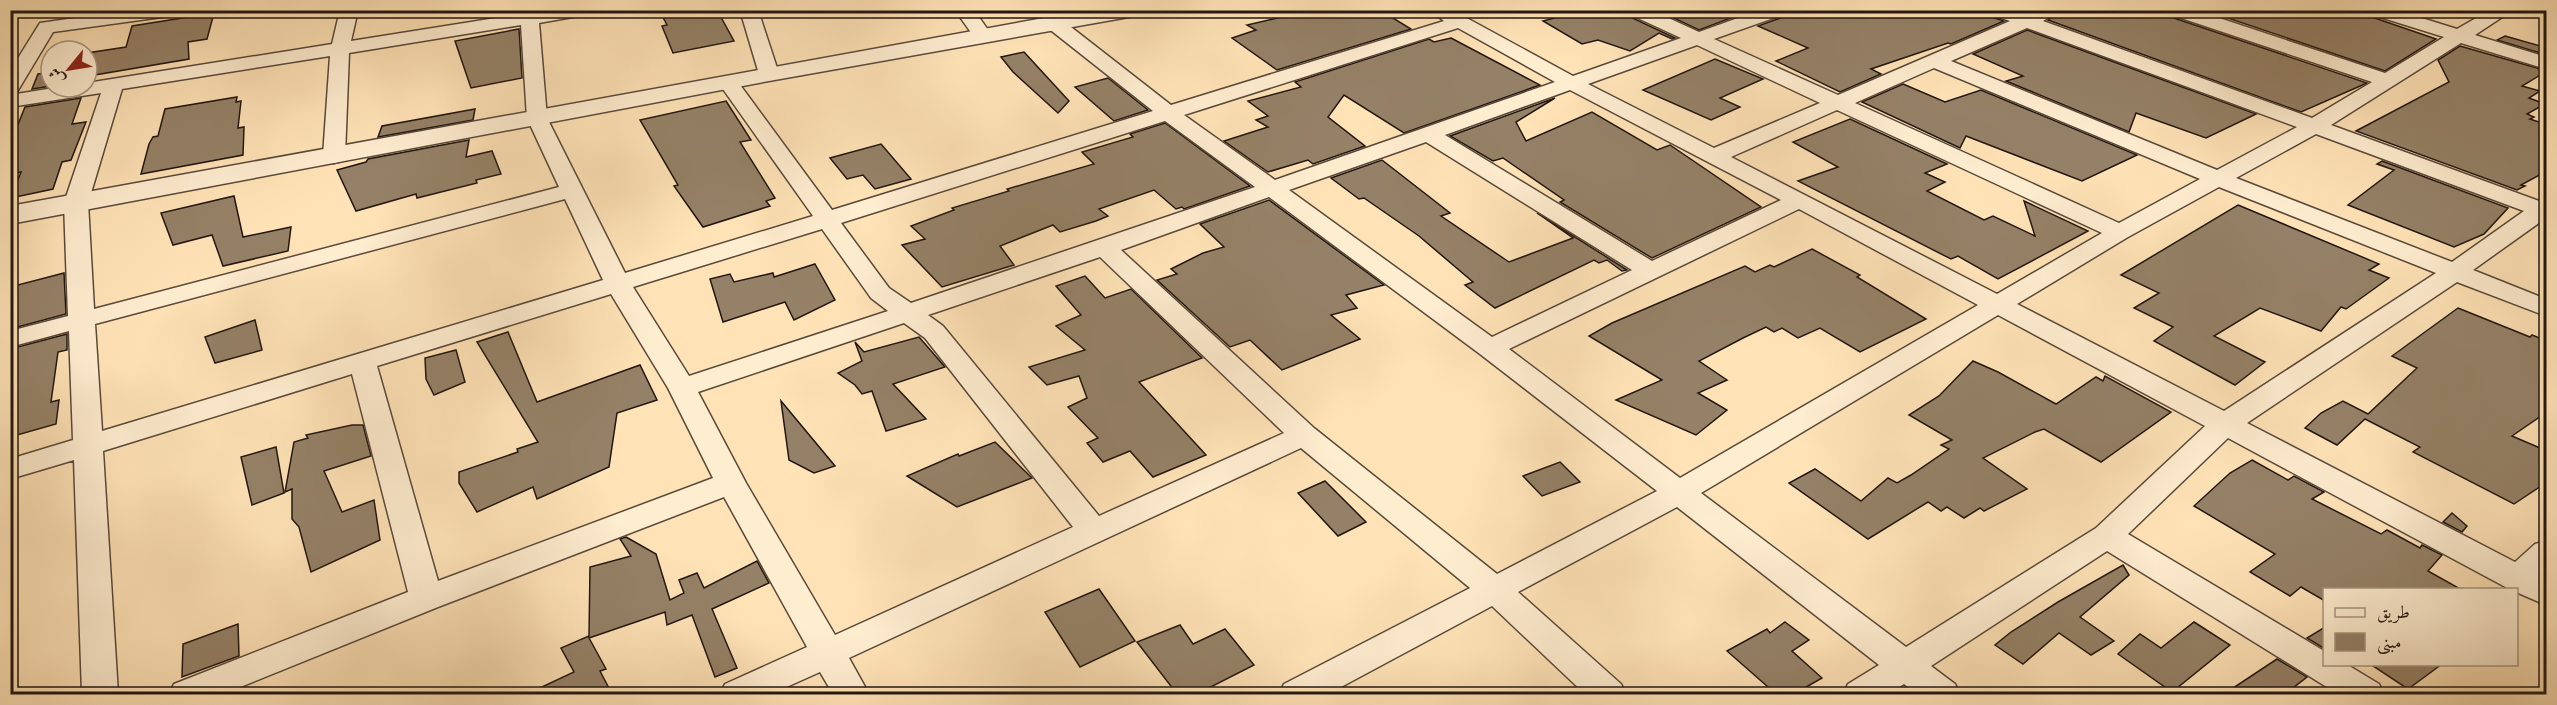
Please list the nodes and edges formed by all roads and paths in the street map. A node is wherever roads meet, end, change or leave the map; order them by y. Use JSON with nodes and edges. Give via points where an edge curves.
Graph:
{"nodes":[{"id":1,"x":349,"y":10,"type":"edge"},
{"id":2,"x":584,"y":10,"type":"edge"},
{"id":3,"x":748,"y":10,"type":"edge"},
{"id":4,"x":964,"y":10,"type":"edge"},
{"id":5,"x":1129,"y":10,"type":"edge"},
{"id":6,"x":1635,"y":10,"type":"edge"},
{"id":7,"x":1779,"y":10,"type":"edge"},
{"id":8,"x":1996,"y":10,"type":"edge"},
{"id":9,"x":2052,"y":10,"type":"edge"},
{"id":10,"x":2175,"y":10,"type":"edge"},
{"id":11,"x":2376,"y":10,"type":"edge"},
{"id":12,"x":2504,"y":10,"type":"edge"},
{"id":13,"x":165,"y":12,"type":"edge"},
{"id":14,"x":1449,"y":16,"type":"edge"},
{"id":15,"x":530,"y":19,"type":"junction"},
{"id":16,"x":2026,"y":21,"type":"junction"},
{"id":17,"x":1055,"y":24,"type":"junction"},
{"id":18,"x":2459,"y":36,"type":"junction"},
{"id":19,"x":984,"y":37,"type":"junction"},
{"id":20,"x":1696,"y":39,"type":"junction"},
{"id":21,"x":340,"y":50,"type":"junction"},
{"id":22,"x":1932,"y":60,"type":"junction"},
{"id":23,"x":2547,"y":63,"type":"edge"},
{"id":24,"x":769,"y":75,"type":"junction"},
{"id":25,"x":2389,"y":81,"type":"junction"},
{"id":26,"x":728,"y":82,"type":"junction"},
{"id":27,"x":1571,"y":83,"type":"junction"},
{"id":28,"x":112,"y":87,"type":"junction"},
{"id":29,"x":10,"y":88,"type":"edge"},
{"id":30,"x":10,"y":101,"type":"edge"},
{"id":31,"x":1837,"y":104,"type":"junction"},
{"id":32,"x":1167,"y":112,"type":"junction"},
{"id":33,"x":537,"y":118,"type":"junction"},
{"id":34,"x":2313,"y":127,"type":"junction"},
{"id":35,"x":1430,"y":135,"type":"junction"},
{"id":36,"x":334,"y":156,"type":"junction"},
{"id":37,"x":1714,"y":156,"type":"junction"},
{"id":38,"x":2220,"y":179,"type":"junction"},
{"id":39,"x":1272,"y":187,"type":"junction"},
{"id":40,"x":573,"y":190,"type":"junction"},
{"id":41,"x":1799,"y":200,"type":"junction"},
{"id":42,"x":76,"y":203,"type":"junction"},
{"id":43,"x":2545,"y":209,"type":"edge"},
{"id":44,"x":10,"y":215,"type":"edge"},
{"id":45,"x":829,"y":219,"type":"junction"},
{"id":46,"x":2120,"y":232,"type":"junction"},
{"id":47,"x":1104,"y":248,"type":"junction"},
{"id":48,"x":2456,"y":271,"type":"junction"},
{"id":49,"x":1652,"y":272,"type":"junction"},
{"id":50,"x":617,"y":282,"type":"junction"},
{"id":51,"x":1996,"y":304,"type":"junction"},
{"id":52,"x":2547,"y":308,"type":"edge"},
{"id":53,"x":905,"y":313,"type":"junction"},
{"id":54,"x":82,"y":320,"type":"junction"},
{"id":55,"x":10,"y":339,"type":"edge"},
{"id":56,"x":1490,"y":348,"type":"junction"},
{"id":57,"x":362,"y":361,"type":"junction"},
{"id":58,"x":682,"y":388,"type":"junction"},
{"id":59,"x":2224,"y":425,"type":"junction"},
{"id":60,"x":1304,"y":435,"type":"junction"},
{"id":61,"x":90,"y":444,"type":"junction"},
{"id":62,"x":10,"y":469,"type":"edge"},
{"id":63,"x":731,"y":483,"type":"junction"},
{"id":64,"x":1678,"y":493,"type":"junction"},
{"id":65,"x":1094,"y":532,"type":"junction"},
{"id":66,"x":2107,"y":536,"type":"junction"},
{"id":67,"x":2547,"y":552,"type":"edge"},
{"id":68,"x":2518,"y":578,"type":"junction"},
{"id":69,"x":1495,"y":590,"type":"junction"},
{"id":70,"x":2547,"y":593,"type":"edge"},
{"id":71,"x":426,"y":598,"type":"junction"},
{"id":72,"x":828,"y":655,"type":"junction"},
{"id":73,"x":1902,"y":666,"type":"junction"},
{"id":74,"x":100,"y":694,"type":"edge"},
{"id":75,"x":187,"y":694,"type":"edge"},
{"id":76,"x":738,"y":694,"type":"edge"},
{"id":77,"x":851,"y":694,"type":"edge"},
{"id":78,"x":1297,"y":694,"type":"edge"},
{"id":79,"x":1608,"y":694,"type":"edge"},
{"id":80,"x":1861,"y":694,"type":"edge"},
{"id":81,"x":1941,"y":694,"type":"edge"},
{"id":82,"x":2366,"y":694,"type":"edge"}],
"edges":[{"from":1,"to":21,"type":"street"},
{"from":2,"to":15,"type":"street"},
{"from":3,"to":24,"type":"street"},
{"from":4,"to":19,"type":"street"},
{"from":5,"to":17,"type":"street"},
{"from":6,"to":20,"type":"street"},
{"from":7,"to":20,"type":"street"},
{"from":8,"to":16,"type":"street"},
{"from":9,"to":16,"type":"street"},
{"from":10,"to":25,"type":"street"},
{"from":11,"to":18,"type":"street"},
{"from":12,"to":18,"type":"street"},
{"from":13,"to":29,"type":"street","via":[[47,27]]},
{"from":14,"to":27,"type":"street"},
{"from":14,"to":32,"type":"street"},
{"from":15,"to":21,"type":"street"},
{"from":15,"to":33,"type":"street"},
{"from":16,"to":22,"type":"street"},
{"from":16,"to":34,"type":"street"},
{"from":17,"to":19,"type":"street"},
{"from":17,"to":32,"type":"street"},
{"from":18,"to":23,"type":"street"},
{"from":18,"to":25,"type":"street"},
{"from":19,"to":24,"type":"street"},
{"from":20,"to":27,"type":"street"},
{"from":20,"to":31,"type":"street"},
{"from":21,"to":28,"type":"street"},
{"from":21,"to":36,"type":"street"},
{"from":22,"to":31,"type":"street"},
{"from":22,"to":38,"type":"street"},
{"from":24,"to":26,"type":"street"},
{"from":25,"to":34,"type":"street"},
{"from":26,"to":33,"type":"street"},
{"from":26,"to":45,"type":"street"},
{"from":27,"to":35,"type":"street"},
{"from":27,"to":37,"type":"street"},
{"from":28,"to":30,"type":"street"},
{"from":28,"to":42,"type":"street"},
{"from":31,"to":37,"type":"street"},
{"from":31,"to":46,"type":"street"},
{"from":32,"to":39,"type":"street"},
{"from":32,"to":45,"type":"street"},
{"from":33,"to":36,"type":"street"},
{"from":33,"to":40,"type":"street"},
{"from":34,"to":38,"type":"street"},
{"from":34,"to":43,"type":"street"},
{"from":35,"to":39,"type":"street"},
{"from":35,"to":49,"type":"street"},
{"from":36,"to":42,"type":"street"},
{"from":37,"to":41,"type":"street"},
{"from":38,"to":46,"type":"street"},
{"from":38,"to":48,"type":"street"},
{"from":39,"to":47,"type":"street"},
{"from":39,"to":56,"type":"street"},
{"from":40,"to":50,"type":"street"},
{"from":40,"to":54,"type":"street"},
{"from":41,"to":49,"type":"street"},
{"from":41,"to":51,"type":"street"},
{"from":42,"to":44,"type":"street"},
{"from":42,"to":54,"type":"street"},
{"from":43,"to":48,"type":"street"},
{"from":45,"to":50,"type":"street"},
{"from":45,"to":53,"type":"street","via":[[880,293]]},
{"from":46,"to":51,"type":"street"},
{"from":47,"to":53,"type":"street"},
{"from":47,"to":60,"type":"street"},
{"from":48,"to":52,"type":"street"},
{"from":48,"to":59,"type":"street"},
{"from":49,"to":56,"type":"street"},
{"from":50,"to":57,"type":"street"},
{"from":50,"to":58,"type":"street"},
{"from":51,"to":59,"type":"street"},
{"from":51,"to":64,"type":"street"},
{"from":53,"to":58,"type":"street"},
{"from":53,"to":65,"type":"street","via":[[934,332]]},
{"from":54,"to":55,"type":"street"},
{"from":54,"to":61,"type":"street"},
{"from":56,"to":64,"type":"street"},
{"from":57,"to":61,"type":"street"},
{"from":57,"to":71,"type":"street"},
{"from":58,"to":63,"type":"street"},
{"from":59,"to":66,"type":"street"},
{"from":59,"to":68,"type":"street"},
{"from":60,"to":65,"type":"street"},
{"from":60,"to":69,"type":"street"},
{"from":61,"to":62,"type":"street"},
{"from":61,"to":74,"type":"street"},
{"from":63,"to":71,"type":"street"},
{"from":63,"to":72,"type":"street"},
{"from":64,"to":69,"type":"street"},
{"from":64,"to":73,"type":"street"},
{"from":65,"to":72,"type":"street"},
{"from":66,"to":73,"type":"street"},
{"from":66,"to":82,"type":"street"},
{"from":67,"to":68,"type":"street"},
{"from":68,"to":70,"type":"street"},
{"from":69,"to":78,"type":"street"},
{"from":69,"to":79,"type":"street"},
{"from":71,"to":75,"type":"street"},
{"from":72,"to":76,"type":"street"},
{"from":72,"to":77,"type":"street"},
{"from":73,"to":80,"type":"street"},
{"from":73,"to":81,"type":"street"}]}
